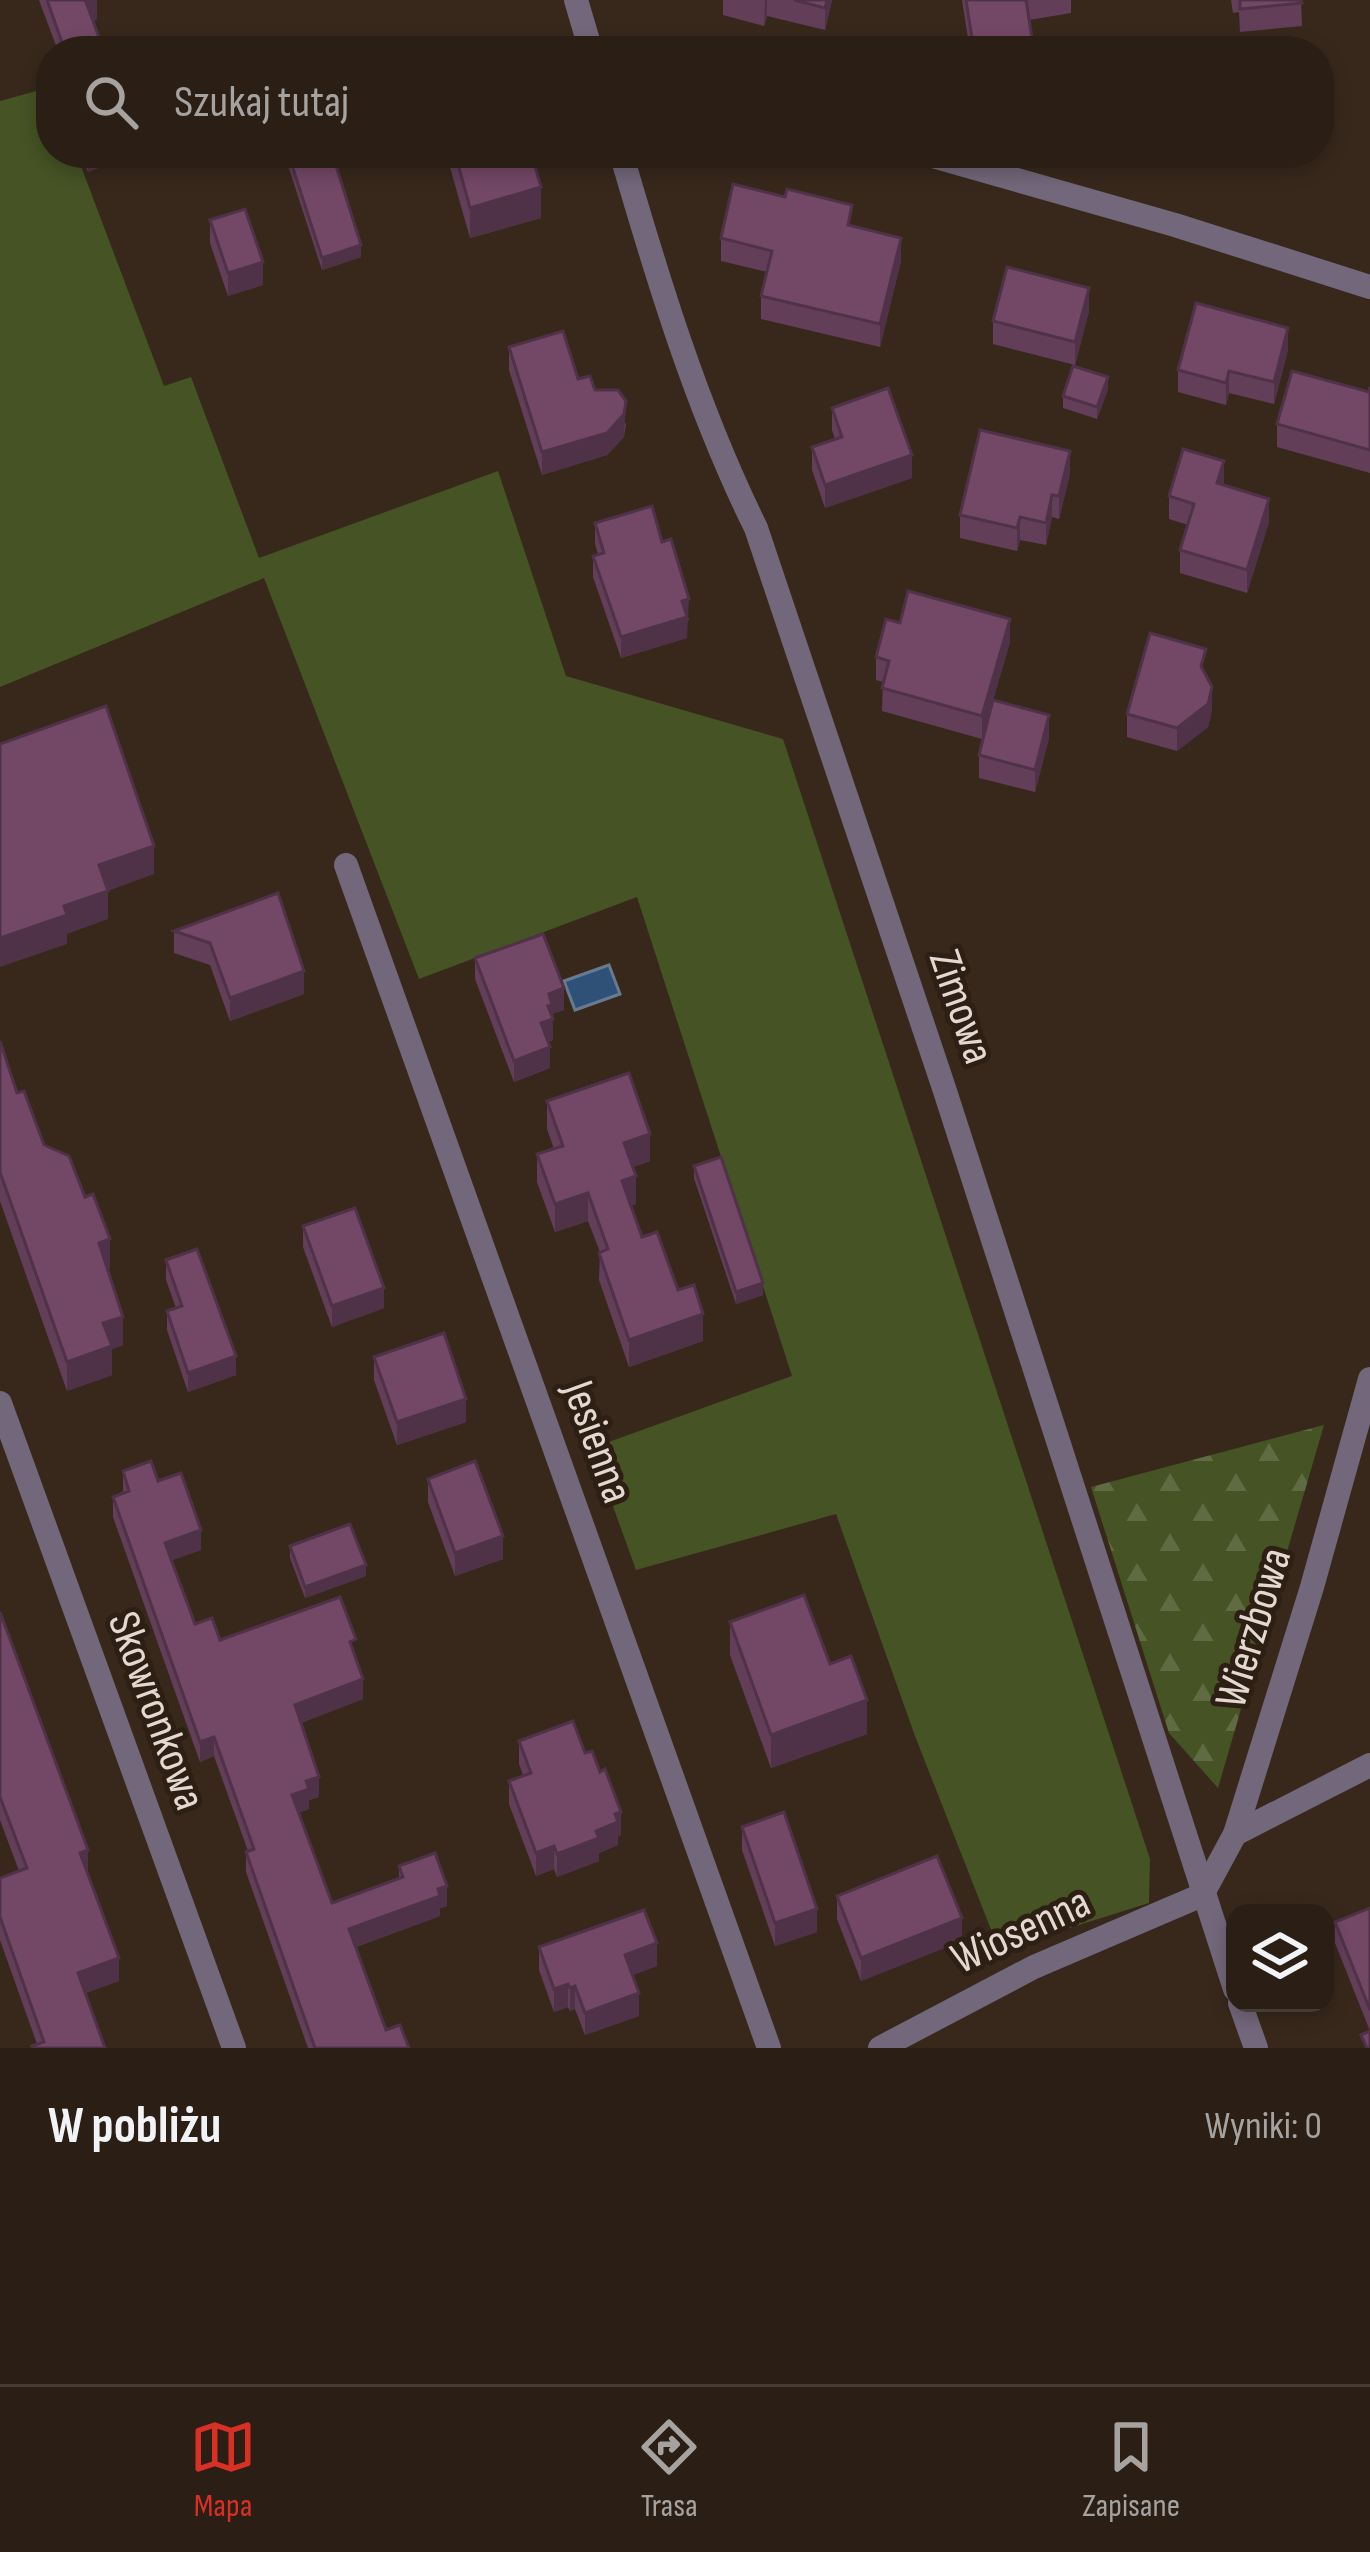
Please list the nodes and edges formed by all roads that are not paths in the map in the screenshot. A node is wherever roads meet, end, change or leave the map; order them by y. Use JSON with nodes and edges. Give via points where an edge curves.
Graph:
{"nodes":[{"id":1,"x":576,"y":0,"type":"edge"},
{"id":2,"x":587,"y":36,"type":"edge"},
{"id":3,"x":626,"y":168,"type":"edge"},
{"id":4,"x":975,"y":168,"type":"edge"},
{"id":5,"x":1370,"y":287,"type":"edge"},
{"id":6,"x":346,"y":865,"type":"dead end"},
{"id":7,"x":1370,"y":1378,"type":"edge"},
{"id":8,"x":0,"y":1402,"type":"edge"},
{"id":9,"x":1370,"y":1765,"type":"edge"},
{"id":10,"x":1235,"y":1834,"type":"junction"},
{"id":11,"x":1202,"y":1895,"type":"junction"},
{"id":12,"x":1226,"y":1964,"type":"edge"},
{"id":13,"x":1243,"y":2012,"type":"edge"},
{"id":14,"x":234,"y":2048,"type":"edge"},
{"id":15,"x":770,"y":2048,"type":"edge"},
{"id":16,"x":880,"y":2048,"type":"edge"},
{"id":17,"x":1256,"y":2048,"type":"edge"}],
"edges":[{"from":1,"to":2,"type":"street"},
{"from":3,"to":11,"type":"street","name":"Zimowa","via":[[943,1085]]},
{"from":4,"to":5,"type":"street"},
{"from":6,"to":15,"type":"street","name":"Jesienna"},
{"from":7,"to":10,"type":"street","name":"Wierzbowa"},
{"from":8,"to":14,"type":"street","name":"Skowronkowa"},
{"from":9,"to":10,"type":"street"},
{"from":10,"to":11,"type":"street","name":"Wierzbowa"},
{"from":11,"to":12,"type":"street","name":"Zimowa"},
{"from":11,"to":16,"type":"street","name":"Wiosenna","via":[[1034,1967]]},
{"from":13,"to":17,"type":"street"}]}
